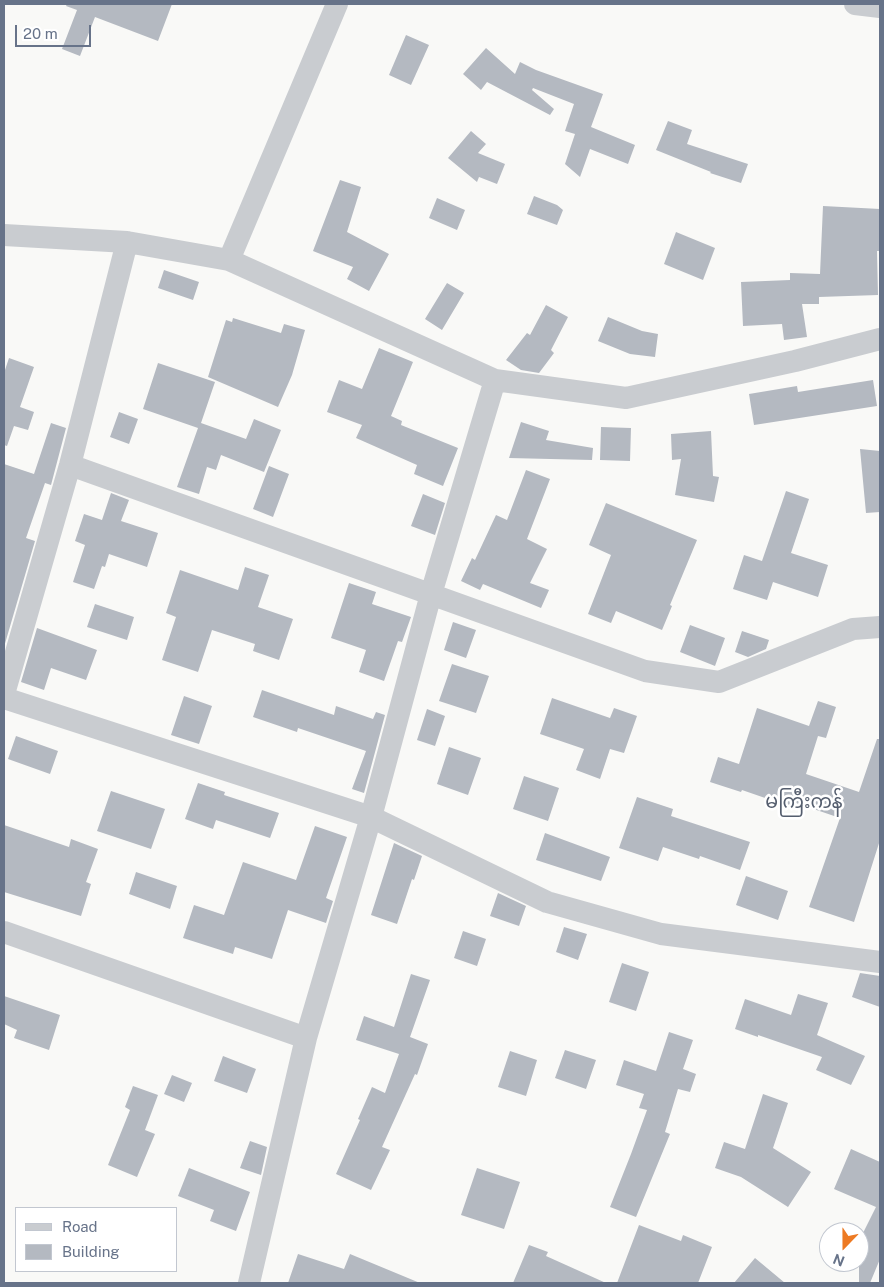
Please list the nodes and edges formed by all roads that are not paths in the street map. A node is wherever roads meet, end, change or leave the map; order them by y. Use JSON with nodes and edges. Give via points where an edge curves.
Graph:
{"nodes":[{"id":1,"x":337,"y":4,"type":"edge"},
{"id":2,"x":855,"y":4,"type":"edge"},
{"id":3,"x":880,"y":8,"type":"edge"},
{"id":4,"x":4,"y":235,"type":"edge"},
{"id":5,"x":127,"y":242,"type":"junction"},
{"id":6,"x":229,"y":260,"type":"junction"},
{"id":7,"x":880,"y":339,"type":"edge"},
{"id":8,"x":495,"y":380,"type":"junction"},
{"id":9,"x":70,"y":466,"type":"junction"},
{"id":10,"x":430,"y":594,"type":"junction"},
{"id":11,"x":880,"y":627,"type":"edge"},
{"id":12,"x":4,"y":694,"type":"edge"},
{"id":13,"x":4,"y":698,"type":"edge"},
{"id":14,"x":371,"y":817,"type":"junction"},
{"id":15,"x":4,"y":932,"type":"edge"},
{"id":16,"x":880,"y":962,"type":"edge"},
{"id":17,"x":306,"y":1038,"type":"junction"},
{"id":18,"x":249,"y":1283,"type":"edge"}],
"edges":[{"from":1,"to":6,"type":"street"},
{"from":2,"to":3,"type":"street"},
{"from":4,"to":5,"type":"street"},
{"from":5,"to":6,"type":"street"},
{"from":5,"to":9,"type":"street"},
{"from":6,"to":8,"type":"street"},
{"from":7,"to":8,"type":"street","via":[[626,398]]},
{"from":8,"to":10,"type":"street"},
{"from":9,"to":10,"type":"street"},
{"from":9,"to":12,"type":"street"},
{"from":10,"to":11,"type":"street","via":[[645,671],[719,682],[853,629]]},
{"from":10,"to":14,"type":"street"},
{"from":13,"to":14,"type":"street"},
{"from":14,"to":16,"type":"street","via":[[547,902],[661,934]]},
{"from":14,"to":17,"type":"street"},
{"from":15,"to":17,"type":"street"},
{"from":17,"to":18,"type":"street"}]}
